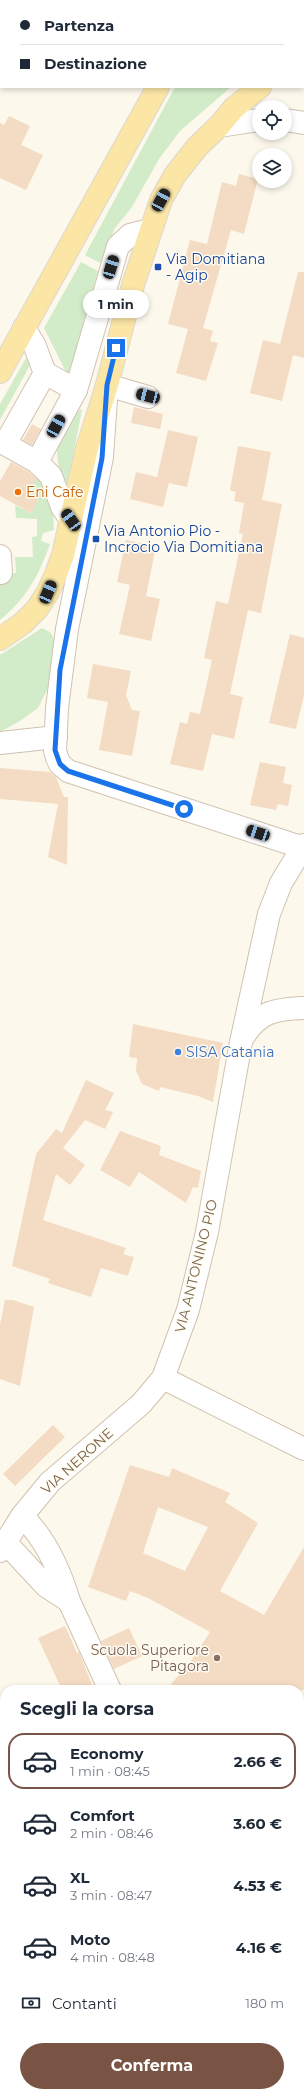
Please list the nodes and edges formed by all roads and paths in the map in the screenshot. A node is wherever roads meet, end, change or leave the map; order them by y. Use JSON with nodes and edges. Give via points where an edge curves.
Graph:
{"nodes":[{"id":1,"x":157,"y":88,"type":"edge"},
{"id":2,"x":259,"y":88,"type":"edge"},
{"id":3,"x":252,"y":121,"type":"edge"},
{"id":4,"x":292,"y":121,"type":"edge"},
{"id":5,"x":304,"y":123,"type":"edge"},
{"id":6,"x":219,"y":126,"type":"junction"},
{"id":7,"x":150,"y":230,"type":"junction"},
{"id":8,"x":24,"y":328,"type":"junction"},
{"id":9,"x":0,"y":372,"type":"edge"},
{"id":10,"x":44,"y":373,"type":"junction"},
{"id":11,"x":107,"y":385,"type":"junction"},
{"id":12,"x":76,"y":390,"type":"junction"},
{"id":13,"x":148,"y":396,"type":"dead end"},
{"id":14,"x":2,"y":447,"type":"edge"},
{"id":15,"x":37,"y":462,"type":"junction"},
{"id":16,"x":71,"y":520,"type":"junction"},
{"id":17,"x":0,"y":639,"type":"edge"},
{"id":18,"x":56,"y":737,"type":"junction"},
{"id":19,"x":0,"y":743,"type":"edge"},
{"id":20,"x":303,"y":847,"type":"edge"},
{"id":21,"x":304,"y":873,"type":"edge"},
{"id":22,"x":281,"y":883,"type":"junction"},
{"id":23,"x":256,"y":971,"type":"junction"},
{"id":24,"x":295,"y":1009,"type":"edge"},
{"id":25,"x":240,"y":1042,"type":"junction"},
{"id":26,"x":162,"y":1378,"type":"junction"},
{"id":27,"x":304,"y":1450,"type":"edge"},
{"id":28,"x":22,"y":1516,"type":"junction"},
{"id":29,"x":3,"y":1546,"type":"edge"},
{"id":30,"x":69,"y":1601,"type":"junction"},
{"id":31,"x":108,"y":1685,"type":"edge"}],
"edges":[{"from":1,"to":8,"type":"main road"},
{"from":2,"to":6,"type":"main road","via":[[234,108]]},
{"from":3,"to":6,"type":"street"},
{"from":4,"to":5,"type":"street"},
{"from":6,"to":7,"type":"main road","via":[[197,147],[175,175],[161,200]]},
{"from":7,"to":11,"type":"main road"},
{"from":7,"to":12,"type":"street","via":[[130,235],[118,246]]},
{"from":8,"to":9,"type":"main road"},
{"from":8,"to":10,"type":"street","via":[[34,344]]},
{"from":10,"to":12,"type":"street"},
{"from":10,"to":14,"type":"street"},
{"from":11,"to":13,"type":"street"},
{"from":11,"to":16,"type":"main road","via":[[86,452]]},
{"from":11,"to":18,"type":"street","via":[[102,458],[60,670]]},
{"from":12,"to":15,"type":"street"},
{"from":14,"to":15,"type":"street"},
{"from":15,"to":16,"type":"street","via":[[51,476],[62,507]]},
{"from":16,"to":17,"type":"main road","via":[[63,555],[48,592],[23,623]]},
{"from":18,"to":19,"type":"street"},
{"from":18,"to":20,"type":"street","via":[[57,758],[68,771]]},
{"from":20,"to":22,"type":"street","name":"VIA ANTONINO PIO"},
{"from":21,"to":22,"type":"street"},
{"from":22,"to":23,"type":"street","name":"VIA ANTONINO PIO","via":[[269,914]]},
{"from":23,"to":24,"type":"street","name":"VIA ANTONINO PIO","via":[[258,990],[263,1000],[273,1005]]},
{"from":23,"to":25,"type":"street","name":"VIA ANTONINO PIO","via":[[242,998]]},
{"from":24,"to":25,"type":"street","name":"VIA ANTONINO PIO","via":[[272,1011],[259,1018],[250,1026]]},
{"from":25,"to":26,"type":"street","name":"VIA ANTONINO PIO","via":[[207,1232],[188,1310]]},
{"from":26,"to":27,"type":"street"},
{"from":26,"to":28,"type":"street","name":"VIA NERONE","via":[[141,1404],[50,1482]]},
{"from":28,"to":29,"type":"street","name":"VIA NERONE"},
{"from":28,"to":30,"type":"street","via":[[34,1528],[63,1579]]},
{"from":29,"to":30,"type":"street","via":[[46,1586]]},
{"from":30,"to":31,"type":"street"}]}
